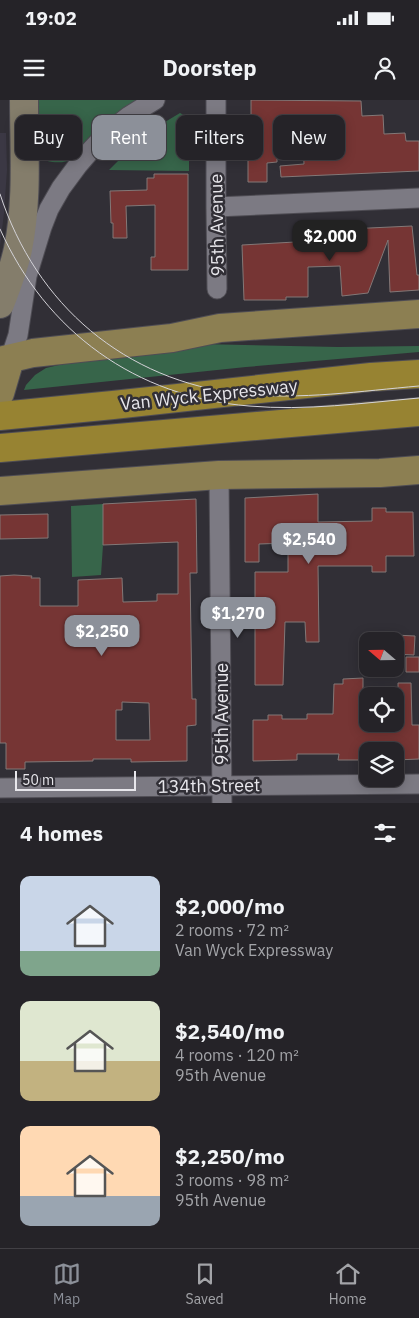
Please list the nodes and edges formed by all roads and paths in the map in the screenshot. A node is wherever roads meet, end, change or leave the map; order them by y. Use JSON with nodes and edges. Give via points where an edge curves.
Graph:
{"nodes":[{"id":1,"x":24,"y":100,"type":"edge"},
{"id":2,"x":155,"y":100,"type":"edge"},
{"id":3,"x":216,"y":100,"type":"edge"},
{"id":4,"x":419,"y":198,"type":"edge"},
{"id":5,"x":216,"y":208,"type":"junction"},
{"id":6,"x":217,"y":289,"type":"dead end"},
{"id":7,"x":0,"y":304,"type":"edge"},
{"id":8,"x":419,"y":314,"type":"edge"},
{"id":9,"x":3,"y":374,"type":"edge"},
{"id":10,"x":419,"y":374,"type":"edge"},
{"id":11,"x":419,"y":412,"type":"edge"},
{"id":12,"x":0,"y":416,"type":"edge"},
{"id":13,"x":0,"y":448,"type":"edge"},
{"id":14,"x":419,"y":470,"type":"edge"},
{"id":15,"x":220,"y":476,"type":"junction"},
{"id":16,"x":0,"y":491,"type":"edge"},
{"id":17,"x":419,"y":784,"type":"edge"},
{"id":18,"x":0,"y":788,"type":"edge"},
{"id":19,"x":222,"y":794,"type":"edge"}],
"edges":[{"from":1,"to":7,"type":"main road","via":[[22,222],[17,252]]},
{"from":2,"to":9,"type":"street","via":[[129,116],[90,150],[49,209],[27,276],[18,335]]},
{"from":3,"to":5,"type":"street","name":"95th Avenue"},
{"from":4,"to":5,"type":"street"},
{"from":5,"to":6,"type":"street","name":"95th Avenue"},
{"from":8,"to":9,"type":"main road","via":[[220,328],[172,338],[33,353]]},
{"from":10,"to":12,"type":"highway","name":"Van Wyck Expressway"},
{"from":11,"to":13,"type":"highway","name":"Van Wyck Expressway"},
{"from":14,"to":15,"type":"main road"},
{"from":15,"to":16,"type":"main road"},
{"from":15,"to":19,"type":"street","name":"95th Avenue"},
{"from":17,"to":19,"type":"street","name":"134th Street"},
{"from":18,"to":19,"type":"street","name":"134th Street"}]}
